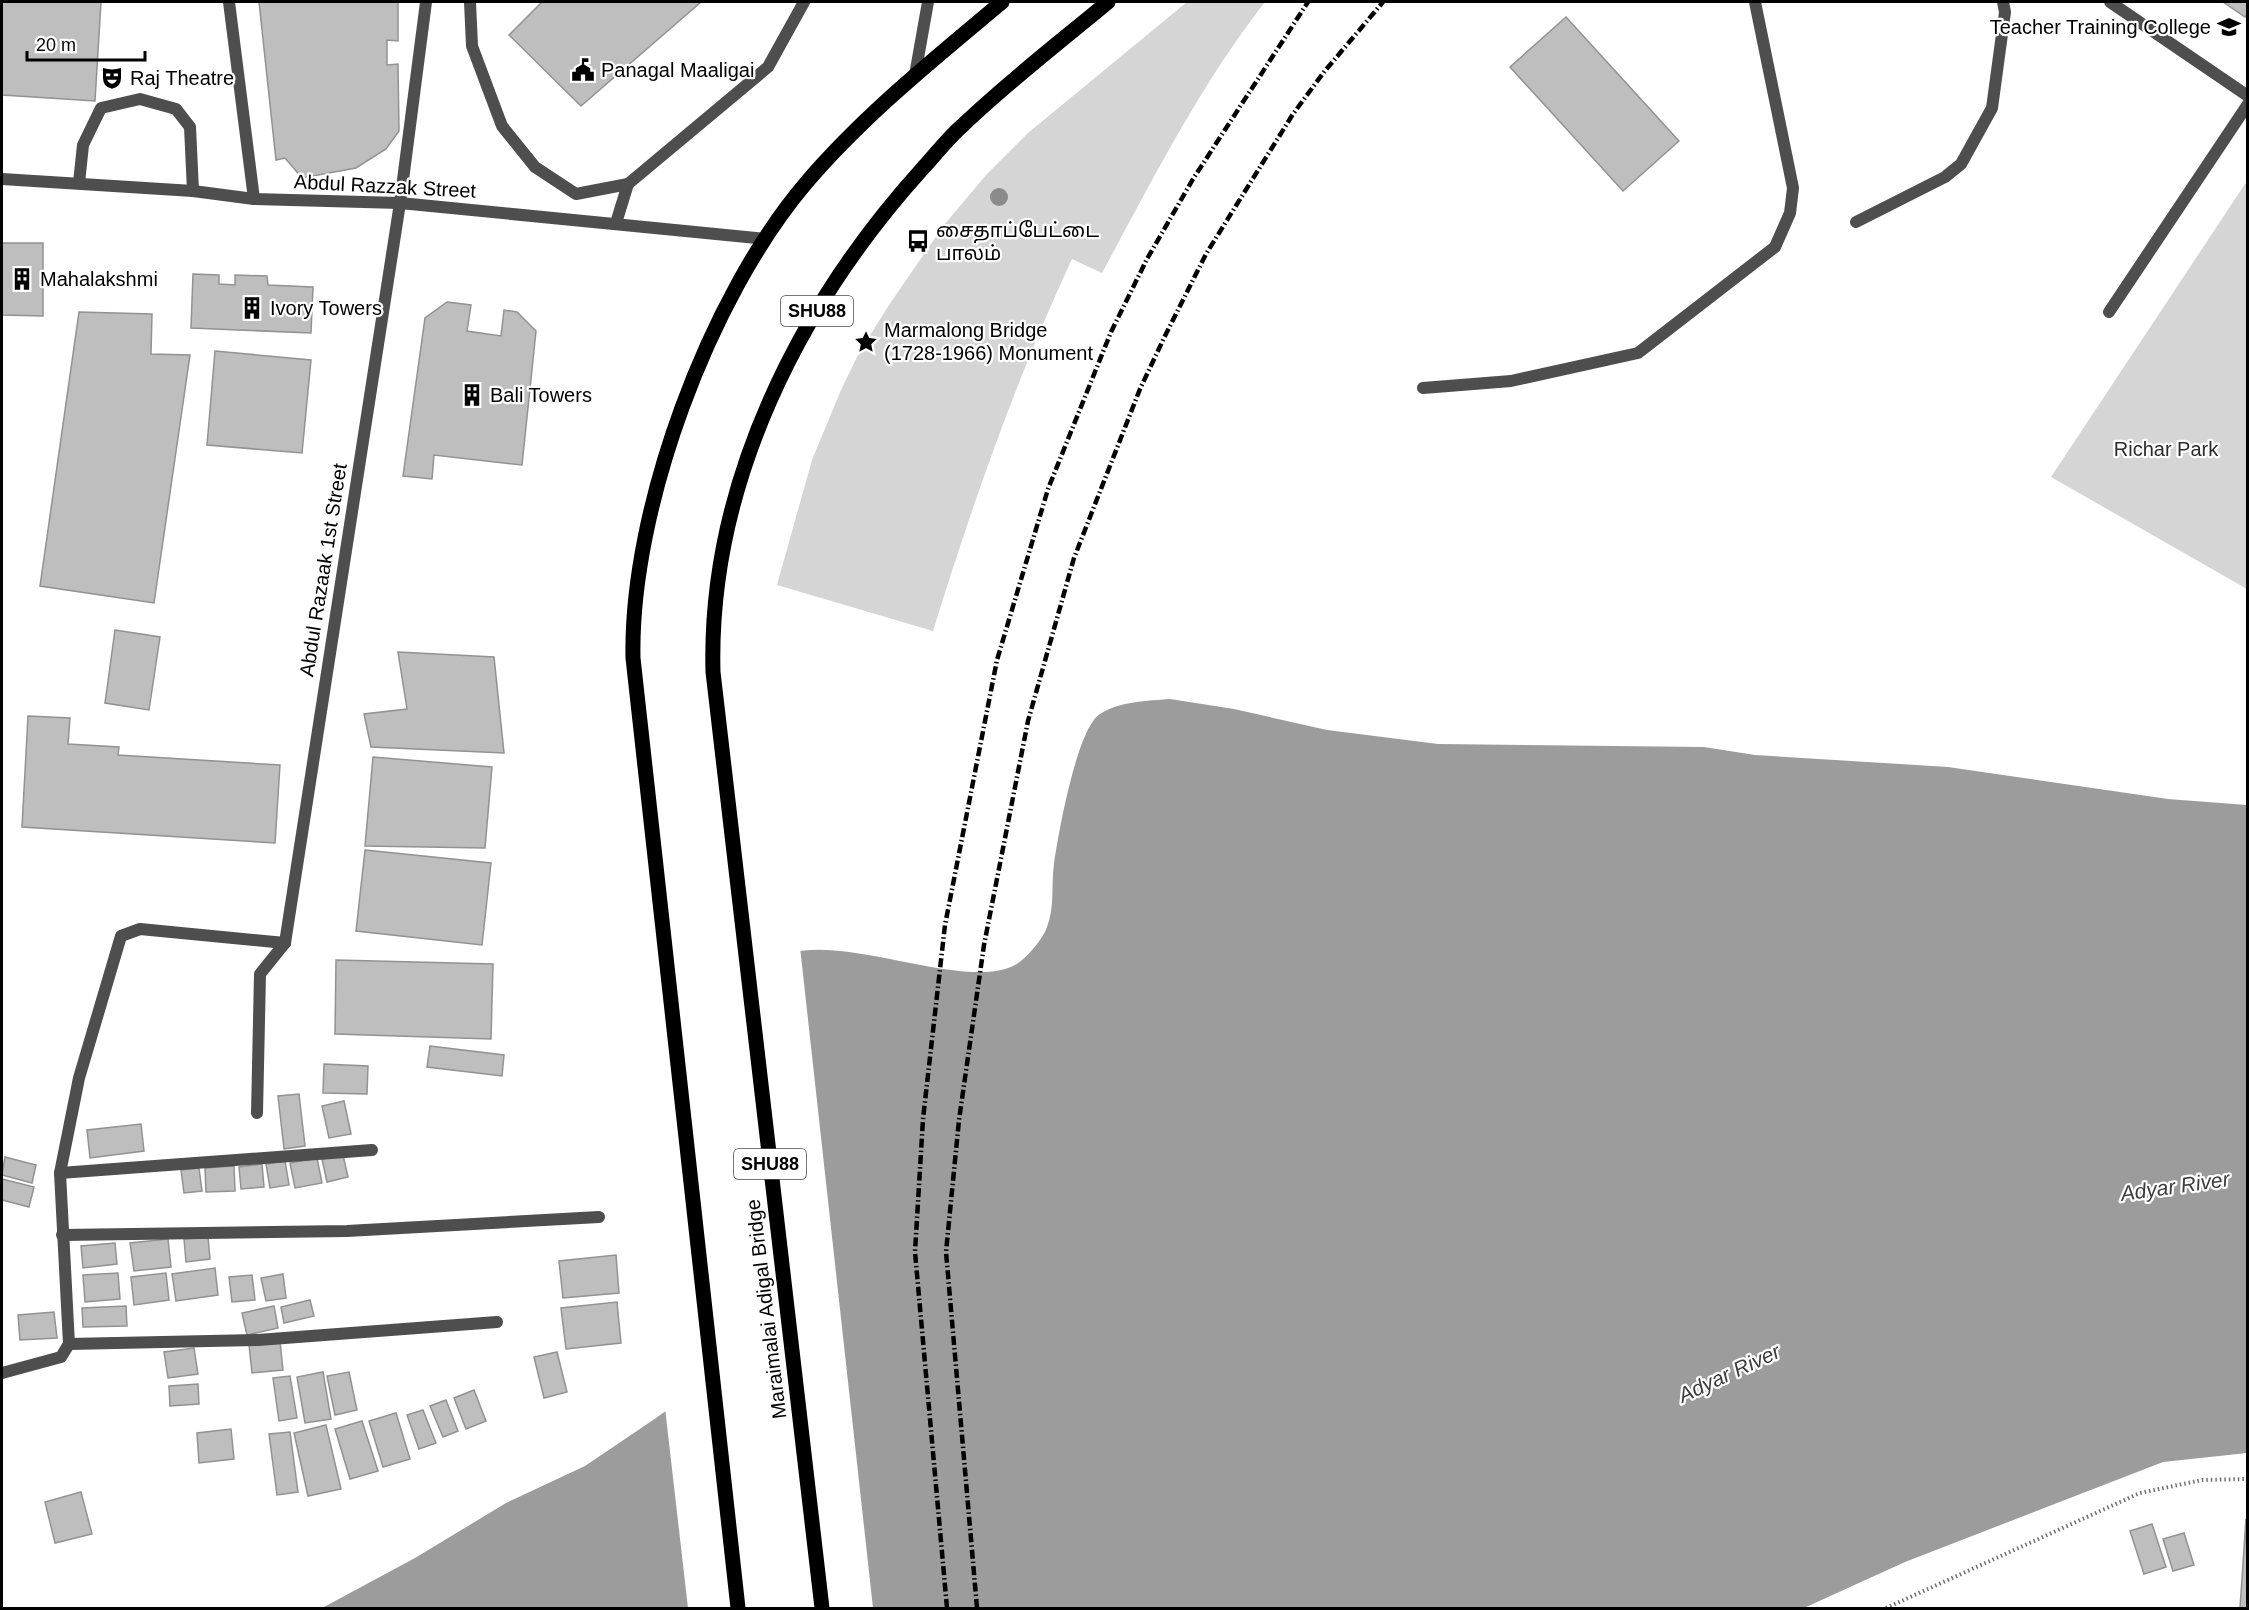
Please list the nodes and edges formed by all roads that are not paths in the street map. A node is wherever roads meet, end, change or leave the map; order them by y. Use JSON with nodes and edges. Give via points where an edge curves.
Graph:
{"nodes":[{"id":1,"x":229,"y":2,"type":"edge"},
{"id":2,"x":426,"y":2,"type":"edge"},
{"id":3,"x":470,"y":2,"type":"edge"},
{"id":4,"x":804,"y":2,"type":"edge"},
{"id":5,"x":928,"y":2,"type":"edge"},
{"id":6,"x":1002,"y":2,"type":"edge"},
{"id":7,"x":1108,"y":2,"type":"edge"},
{"id":8,"x":1755,"y":2,"type":"edge"},
{"id":9,"x":2003,"y":2,"type":"edge"},
{"id":10,"x":2110,"y":2,"type":"edge"},
{"id":11,"x":915,"y":75,"type":"junction"},
{"id":12,"x":2247,"y":96,"type":"edge"},
{"id":13,"x":2247,"y":104,"type":"edge"},
{"id":14,"x":2,"y":179,"type":"edge"},
{"id":15,"x":79,"y":183,"type":"junction"},
{"id":16,"x":628,"y":184,"type":"junction"},
{"id":17,"x":193,"y":191,"type":"junction"},
{"id":18,"x":254,"y":199,"type":"junction"},
{"id":19,"x":400,"y":203,"type":"junction"},
{"id":20,"x":1856,"y":222,"type":"dead end"},
{"id":21,"x":616,"y":223,"type":"junction"},
{"id":22,"x":766,"y":239,"type":"junction"},
{"id":23,"x":2109,"y":312,"type":"dead end"},
{"id":24,"x":1423,"y":388,"type":"dead end"},
{"id":25,"x":285,"y":943,"type":"junction"},
{"id":26,"x":257,"y":1113,"type":"dead end"},
{"id":27,"x":372,"y":1150,"type":"dead end"},
{"id":28,"x":60,"y":1173,"type":"junction"},
{"id":29,"x":599,"y":1217,"type":"dead end"},
{"id":30,"x":62,"y":1234,"type":"junction"},
{"id":31,"x":497,"y":1322,"type":"dead end"},
{"id":32,"x":69,"y":1344,"type":"junction"},
{"id":33,"x":2,"y":1373,"type":"edge"},
{"id":34,"x":738,"y":1608,"type":"edge"},
{"id":35,"x":822,"y":1608,"type":"edge"}],
"edges":[{"from":1,"to":18,"type":"street"},
{"from":2,"to":19,"type":"street","name":"Abdul Razaak 1st Street"},
{"from":3,"to":16,"type":"street","via":[[472,46],[502,126],[535,167],[576,194]]},
{"from":4,"to":16,"type":"street","via":[[768,67]]},
{"from":5,"to":11,"type":"street"},
{"from":6,"to":11,"type":"main road"},
{"from":7,"to":35,"type":"main road","name":"Maraimalai Adigal Bridge","number":"SHU88","via":[[962,125],[893,202],[844,265],[801,338],[762,419],[729,520],[712,640],[718,720]]},
{"from":8,"to":24,"type":"street","via":[[1793,188],[1790,213],[1775,247],[1638,353],[1510,381]]},
{"from":9,"to":20,"type":"street","via":[[2005,12],[1992,108],[1961,164],[1944,177]]},
{"from":10,"to":12,"type":"street"},
{"from":11,"to":22,"type":"main road","via":[[805,184]]},
{"from":13,"to":23,"type":"street"},
{"from":14,"to":15,"type":"street","name":"Abdul Razzak Street"},
{"from":15,"to":17,"type":"street","name":"Abdul Razzak Street"},
{"from":15,"to":17,"type":"street","via":[[83,145],[101,108],[140,99],[176,109],[190,127]]},
{"from":16,"to":21,"type":"street"},
{"from":17,"to":18,"type":"street","name":"Abdul Razzak Street"},
{"from":18,"to":19,"type":"street","name":"Abdul Razzak Street"},
{"from":19,"to":21,"type":"street","name":"Abdul Razzak Street"},
{"from":19,"to":25,"type":"street","name":"Abdul Razaak 1st Street"},
{"from":21,"to":22,"type":"street","name":"Abdul Razzak Street"},
{"from":22,"to":34,"type":"main road","via":[[722,314],[686,398],[663,465],[642,554],[633,620],[633,658]]},
{"from":25,"to":26,"type":"street","via":[[260,974]]},
{"from":25,"to":28,"type":"street","via":[[140,929],[121,936],[79,1078]]},
{"from":27,"to":28,"type":"street"},
{"from":28,"to":30,"type":"street"},
{"from":29,"to":30,"type":"street","via":[[347,1231]]},
{"from":30,"to":32,"type":"street"},
{"from":31,"to":32,"type":"street","via":[[258,1341]]},
{"from":32,"to":33,"type":"street","via":[[61,1357]]}]}
